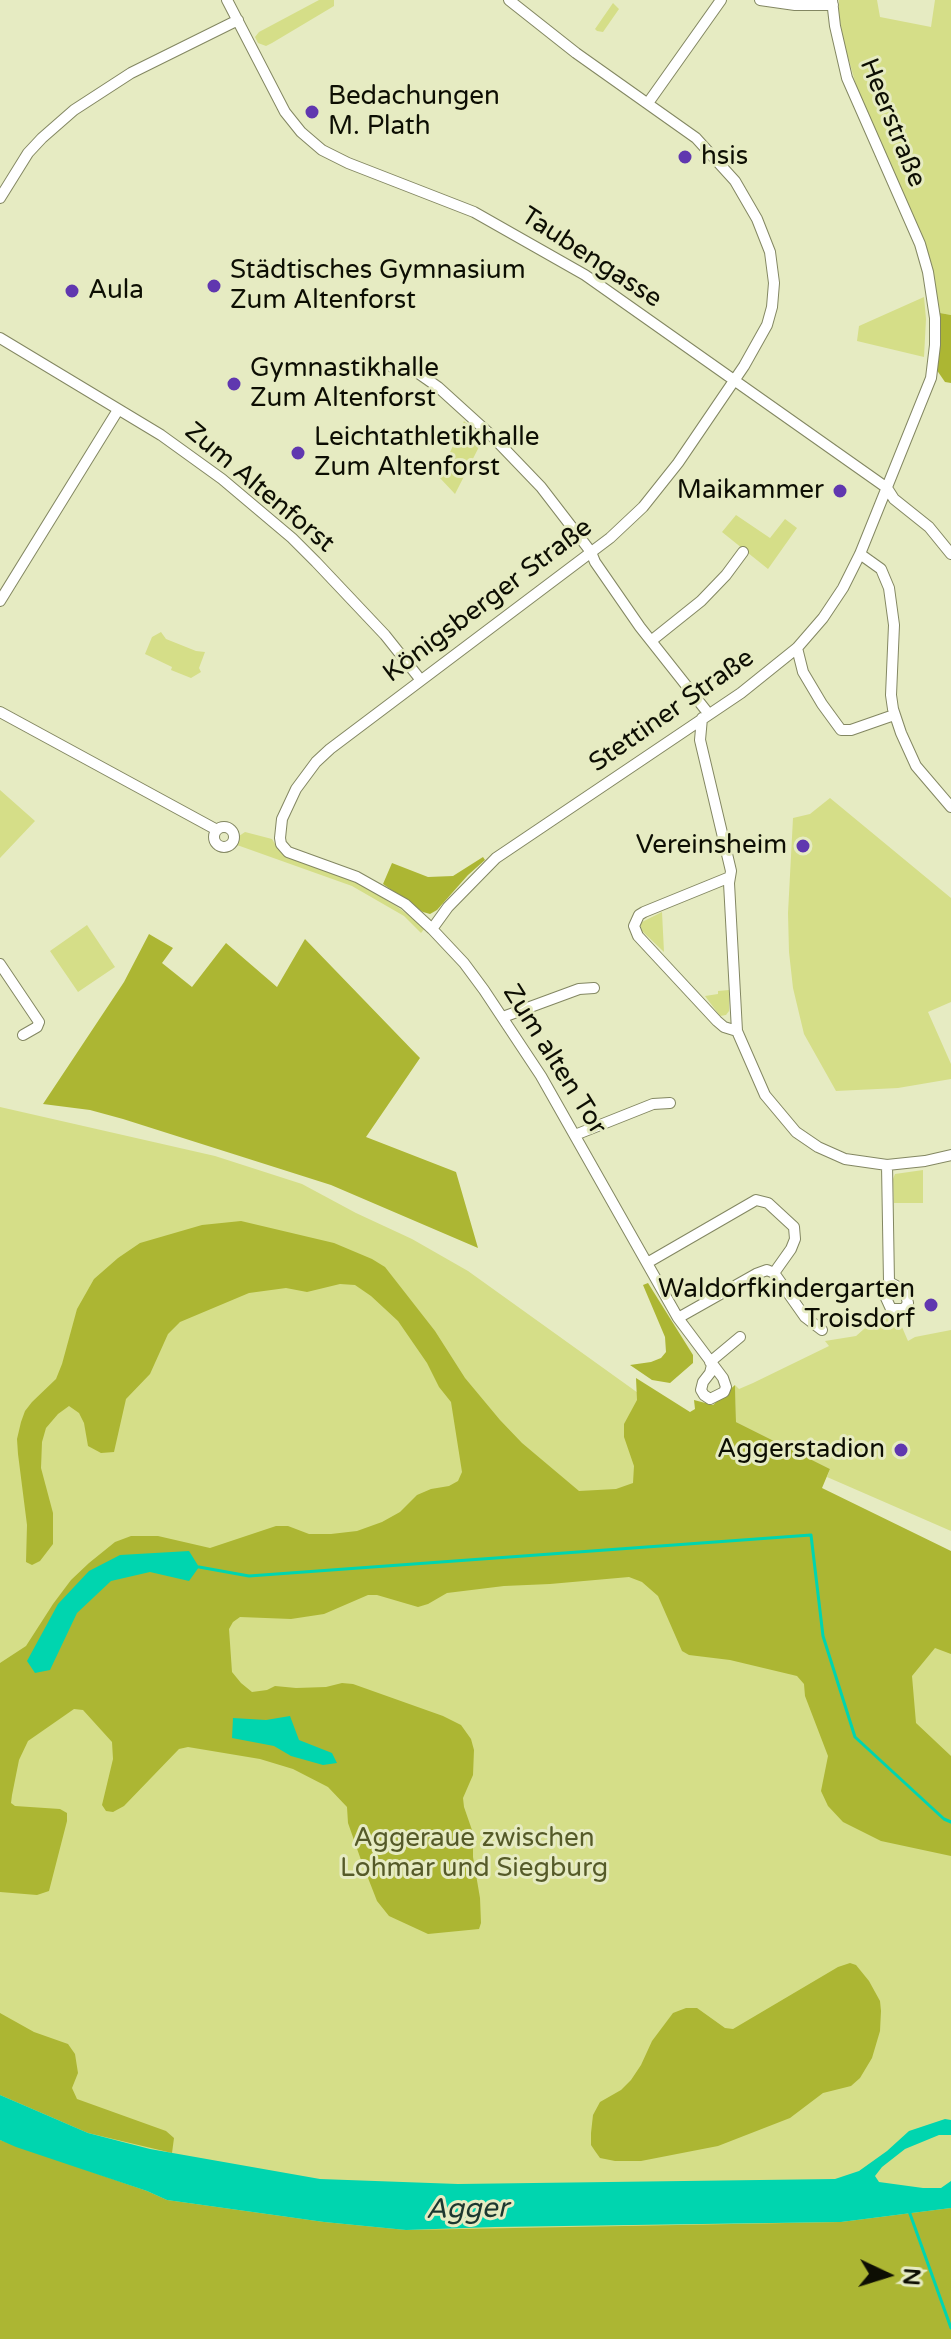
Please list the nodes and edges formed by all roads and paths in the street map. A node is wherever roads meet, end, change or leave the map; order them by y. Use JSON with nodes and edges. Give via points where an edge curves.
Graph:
{"nodes":[{"id":1,"x":227,"y":0,"type":"edge"},
{"id":2,"x":509,"y":0,"type":"edge"},
{"id":3,"x":721,"y":0,"type":"edge"},
{"id":4,"x":760,"y":0,"type":"edge"},
{"id":5,"x":832,"y":2,"type":"edge"},
{"id":6,"x":238,"y":20,"type":"junction"},
{"id":7,"x":648,"y":103,"type":"junction"},
{"id":8,"x":0,"y":198,"type":"edge"},
{"id":9,"x":0,"y":338,"type":"edge"},
{"id":10,"x":392,"y":367,"type":"dead end"},
{"id":11,"x":733,"y":380,"type":"junction"},
{"id":12,"x":118,"y":410,"type":"junction"},
{"id":13,"x":887,"y":488,"type":"junction"},
{"id":14,"x":591,"y":552,"type":"junction"},
{"id":15,"x":743,"y":552,"type":"dead end"},
{"id":16,"x":860,"y":554,"type":"junction"},
{"id":17,"x":951,"y":554,"type":"edge"},
{"id":18,"x":0,"y":601,"type":"edge"},
{"id":19,"x":651,"y":641,"type":"junction"},
{"id":20,"x":797,"y":648,"type":"junction"},
{"id":21,"x":420,"y":679,"type":"junction"},
{"id":22,"x":0,"y":712,"type":"edge"},
{"id":23,"x":705,"y":715,"type":"junction"},
{"id":24,"x":894,"y":715,"type":"junction"},
{"id":25,"x":951,"y":807,"type":"edge"},
{"id":26,"x":217,"y":830,"type":"dead end"},
{"id":27,"x":288,"y":852,"type":"joint"},
{"id":28,"x":730,"y":877,"type":"junction"},
{"id":29,"x":432,"y":929,"type":"junction"},
{"id":30,"x":0,"y":964,"type":"edge"},
{"id":31,"x":594,"y":988,"type":"dead end"},
{"id":32,"x":503,"y":1017,"type":"junction"},
{"id":33,"x":737,"y":1031,"type":"junction"},
{"id":34,"x":23,"y":1035,"type":"dead end"},
{"id":35,"x":670,"y":1103,"type":"dead end"},
{"id":36,"x":575,"y":1135,"type":"junction"},
{"id":37,"x":951,"y":1155,"type":"edge"},
{"id":38,"x":887,"y":1165,"type":"junction"},
{"id":39,"x":647,"y":1263,"type":"junction"},
{"id":40,"x":774,"y":1273,"type":"junction"},
{"id":41,"x":889,"y":1282,"type":"dead end"},
{"id":42,"x":678,"y":1318,"type":"junction"},
{"id":43,"x":822,"y":1330,"type":"dead end"},
{"id":44,"x":740,"y":1337,"type":"dead end"}],
"edges":[{"from":1,"to":6,"type":"street","name":"Taubengasse"},
{"from":2,"to":7,"type":"street","name":"Königsberger Straße"},
{"from":3,"to":7,"type":"street"},
{"from":4,"to":5,"type":"street","via":[[795,5]]},
{"from":5,"to":13,"type":"street","name":"Heerstraße","via":[[847,78],[920,244],[933,297],[933,370]]},
{"from":6,"to":8,"type":"street","via":[[131,73],[74,110],[28,153]]},
{"from":6,"to":11,"type":"street","name":"Taubengasse","via":[[285,112],[322,150],[456,203],[508,230],[585,275]]},
{"from":7,"to":11,"type":"street","name":"Königsberger Straße","via":[[721,163],[767,241],[772,307],[760,340]]},
{"from":9,"to":12,"type":"street","name":"Zum Altenforst"},
{"from":10,"to":14,"type":"street","via":[[418,373],[466,412],[541,487]]},
{"from":11,"to":13,"type":"street","name":"Taubengasse"},
{"from":11,"to":14,"type":"street","name":"Königsberger Straße","via":[[662,485],[630,521]]},
{"from":12,"to":18,"type":"street"},
{"from":12,"to":21,"type":"street","name":"Zum Altenforst","via":[[200,462],[292,538]]},
{"from":13,"to":16,"type":"street","name":"Stettiner Straße"},
{"from":13,"to":17,"type":"street","name":"Taubengasse"},
{"from":14,"to":19,"type":"street"},
{"from":14,"to":21,"type":"street","name":"Königsberger Straße"},
{"from":15,"to":19,"type":"street","via":[[701,601]]},
{"from":16,"to":20,"type":"street","name":"Stettiner Straße","via":[[830,608]]},
{"from":16,"to":24,"type":"street","via":[[881,569],[889,588]]},
{"from":19,"to":23,"type":"street"},
{"from":20,"to":23,"type":"street","name":"Stettiner Straße"},
{"from":20,"to":24,"type":"street","via":[[803,672],[840,729]]},
{"from":21,"to":27,"type":"street","name":"Königsberger Straße","via":[[330,749],[306,775],[280,826],[281,844]]},
{"from":22,"to":26,"type":"street"},
{"from":23,"to":28,"type":"street","via":[[700,740]]},
{"from":23,"to":29,"type":"street","name":"Stettiner Straße","via":[[496,858]]},
{"from":24,"to":25,"type":"street","via":[[916,766]]},
{"from":27,"to":29,"type":"street","name":"Zum alten Tor","via":[[368,882],[405,904]]},
{"from":28,"to":33,"type":"street"},
{"from":28,"to":33,"type":"street","via":[[644,912],[634,926],[717,1021]]},
{"from":29,"to":32,"type":"street","name":"Zum alten Tor"},
{"from":30,"to":34,"type":"street","via":[[39,1022]]},
{"from":31,"to":32,"type":"street"},
{"from":32,"to":36,"type":"street","name":"Zum alten Tor"},
{"from":33,"to":38,"type":"street","via":[[765,1095],[796,1132],[845,1159]]},
{"from":35,"to":36,"type":"street","via":[[653,1104]]},
{"from":36,"to":39,"type":"street","name":"Zum alten Tor"},
{"from":37,"to":38,"type":"street"},
{"from":38,"to":41,"type":"street"},
{"from":39,"to":40,"type":"street","via":[[756,1200],[768,1203],[795,1230],[791,1249]]},
{"from":39,"to":42,"type":"street","name":"Zum alten Tor"},
{"from":40,"to":42,"type":"street","via":[[761,1272]]},
{"from":40,"to":43,"type":"street","via":[[805,1317]]},
{"from":42,"to":44,"type":"street","name":"Zum alten Tor","via":[[711,1363]]}]}
